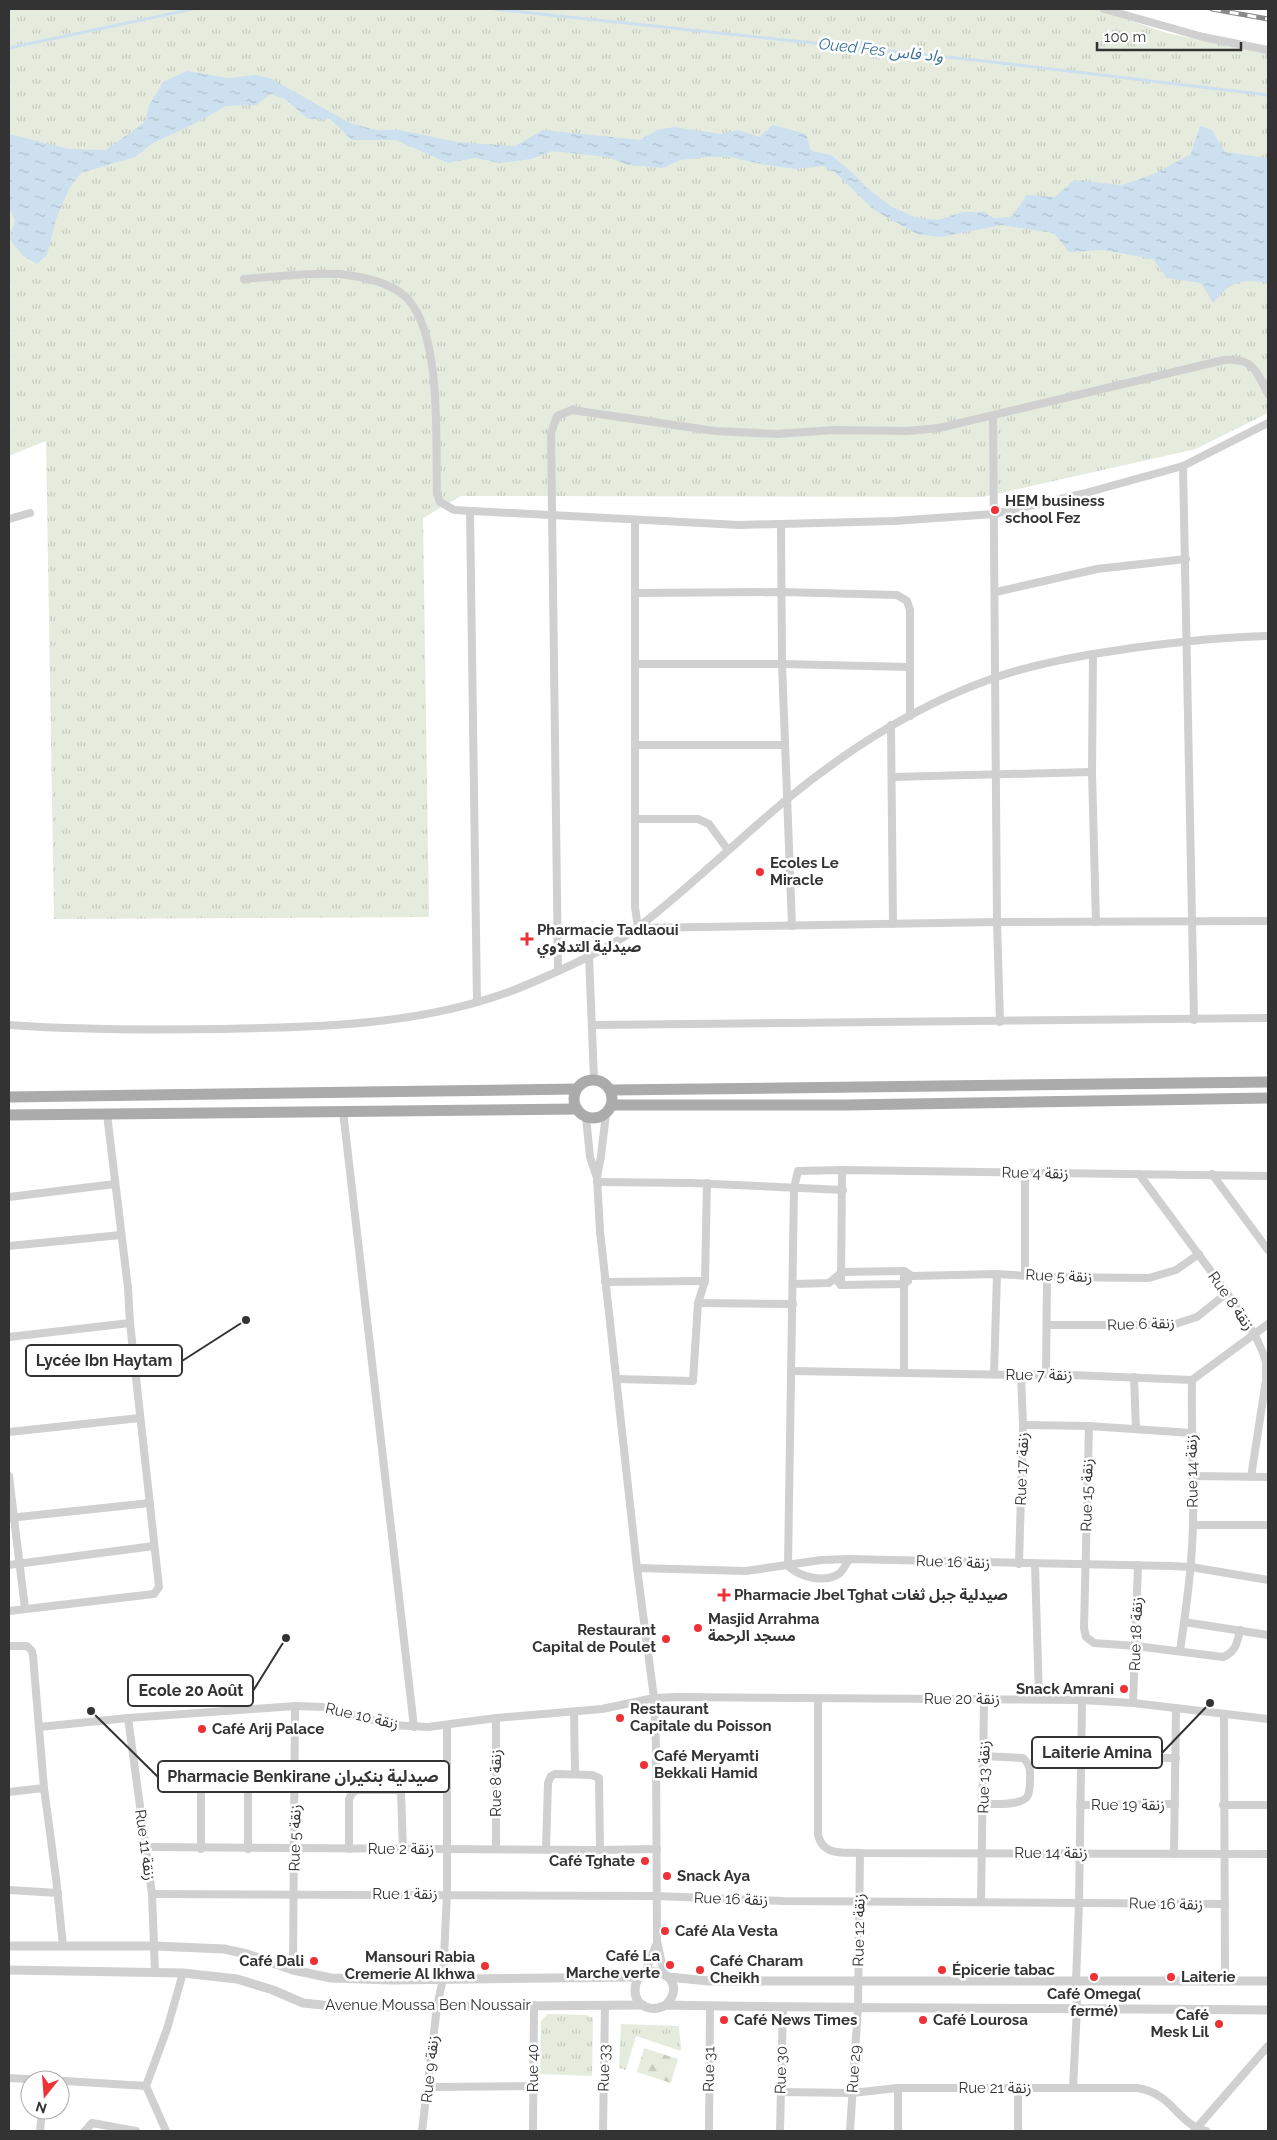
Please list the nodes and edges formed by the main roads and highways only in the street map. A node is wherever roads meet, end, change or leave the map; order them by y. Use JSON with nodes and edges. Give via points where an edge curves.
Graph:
{"nodes":[{"id":1,"x":1268,"y":1082,"type":"edge"},
{"id":2,"x":576,"y":1090,"type":"junction"},
{"id":3,"x":611,"y":1090,"type":"junction"},
{"id":4,"x":9,"y":1097,"type":"edge"},
{"id":5,"x":1268,"y":1098,"type":"edge"},
{"id":6,"x":609,"y":1109,"type":"junction"},
{"id":7,"x":582,"y":1113,"type":"junction"},
{"id":8,"x":9,"y":1115,"type":"edge"}],
"edges":[{"from":1,"to":3,"type":"main road"},
{"from":2,"to":3,"type":"main road","via":[[581,1084],[594,1079]]},
{"from":2,"to":4,"type":"main road"},
{"from":2,"to":7,"type":"main road","via":[[574,1103]]},
{"from":3,"to":6,"type":"main road","via":[[613,1098]]},
{"from":5,"to":6,"type":"main road"},
{"from":6,"to":7,"type":"main road","via":[[596,1118]]},
{"from":7,"to":8,"type":"main road","via":[[343,1111]]}]}
